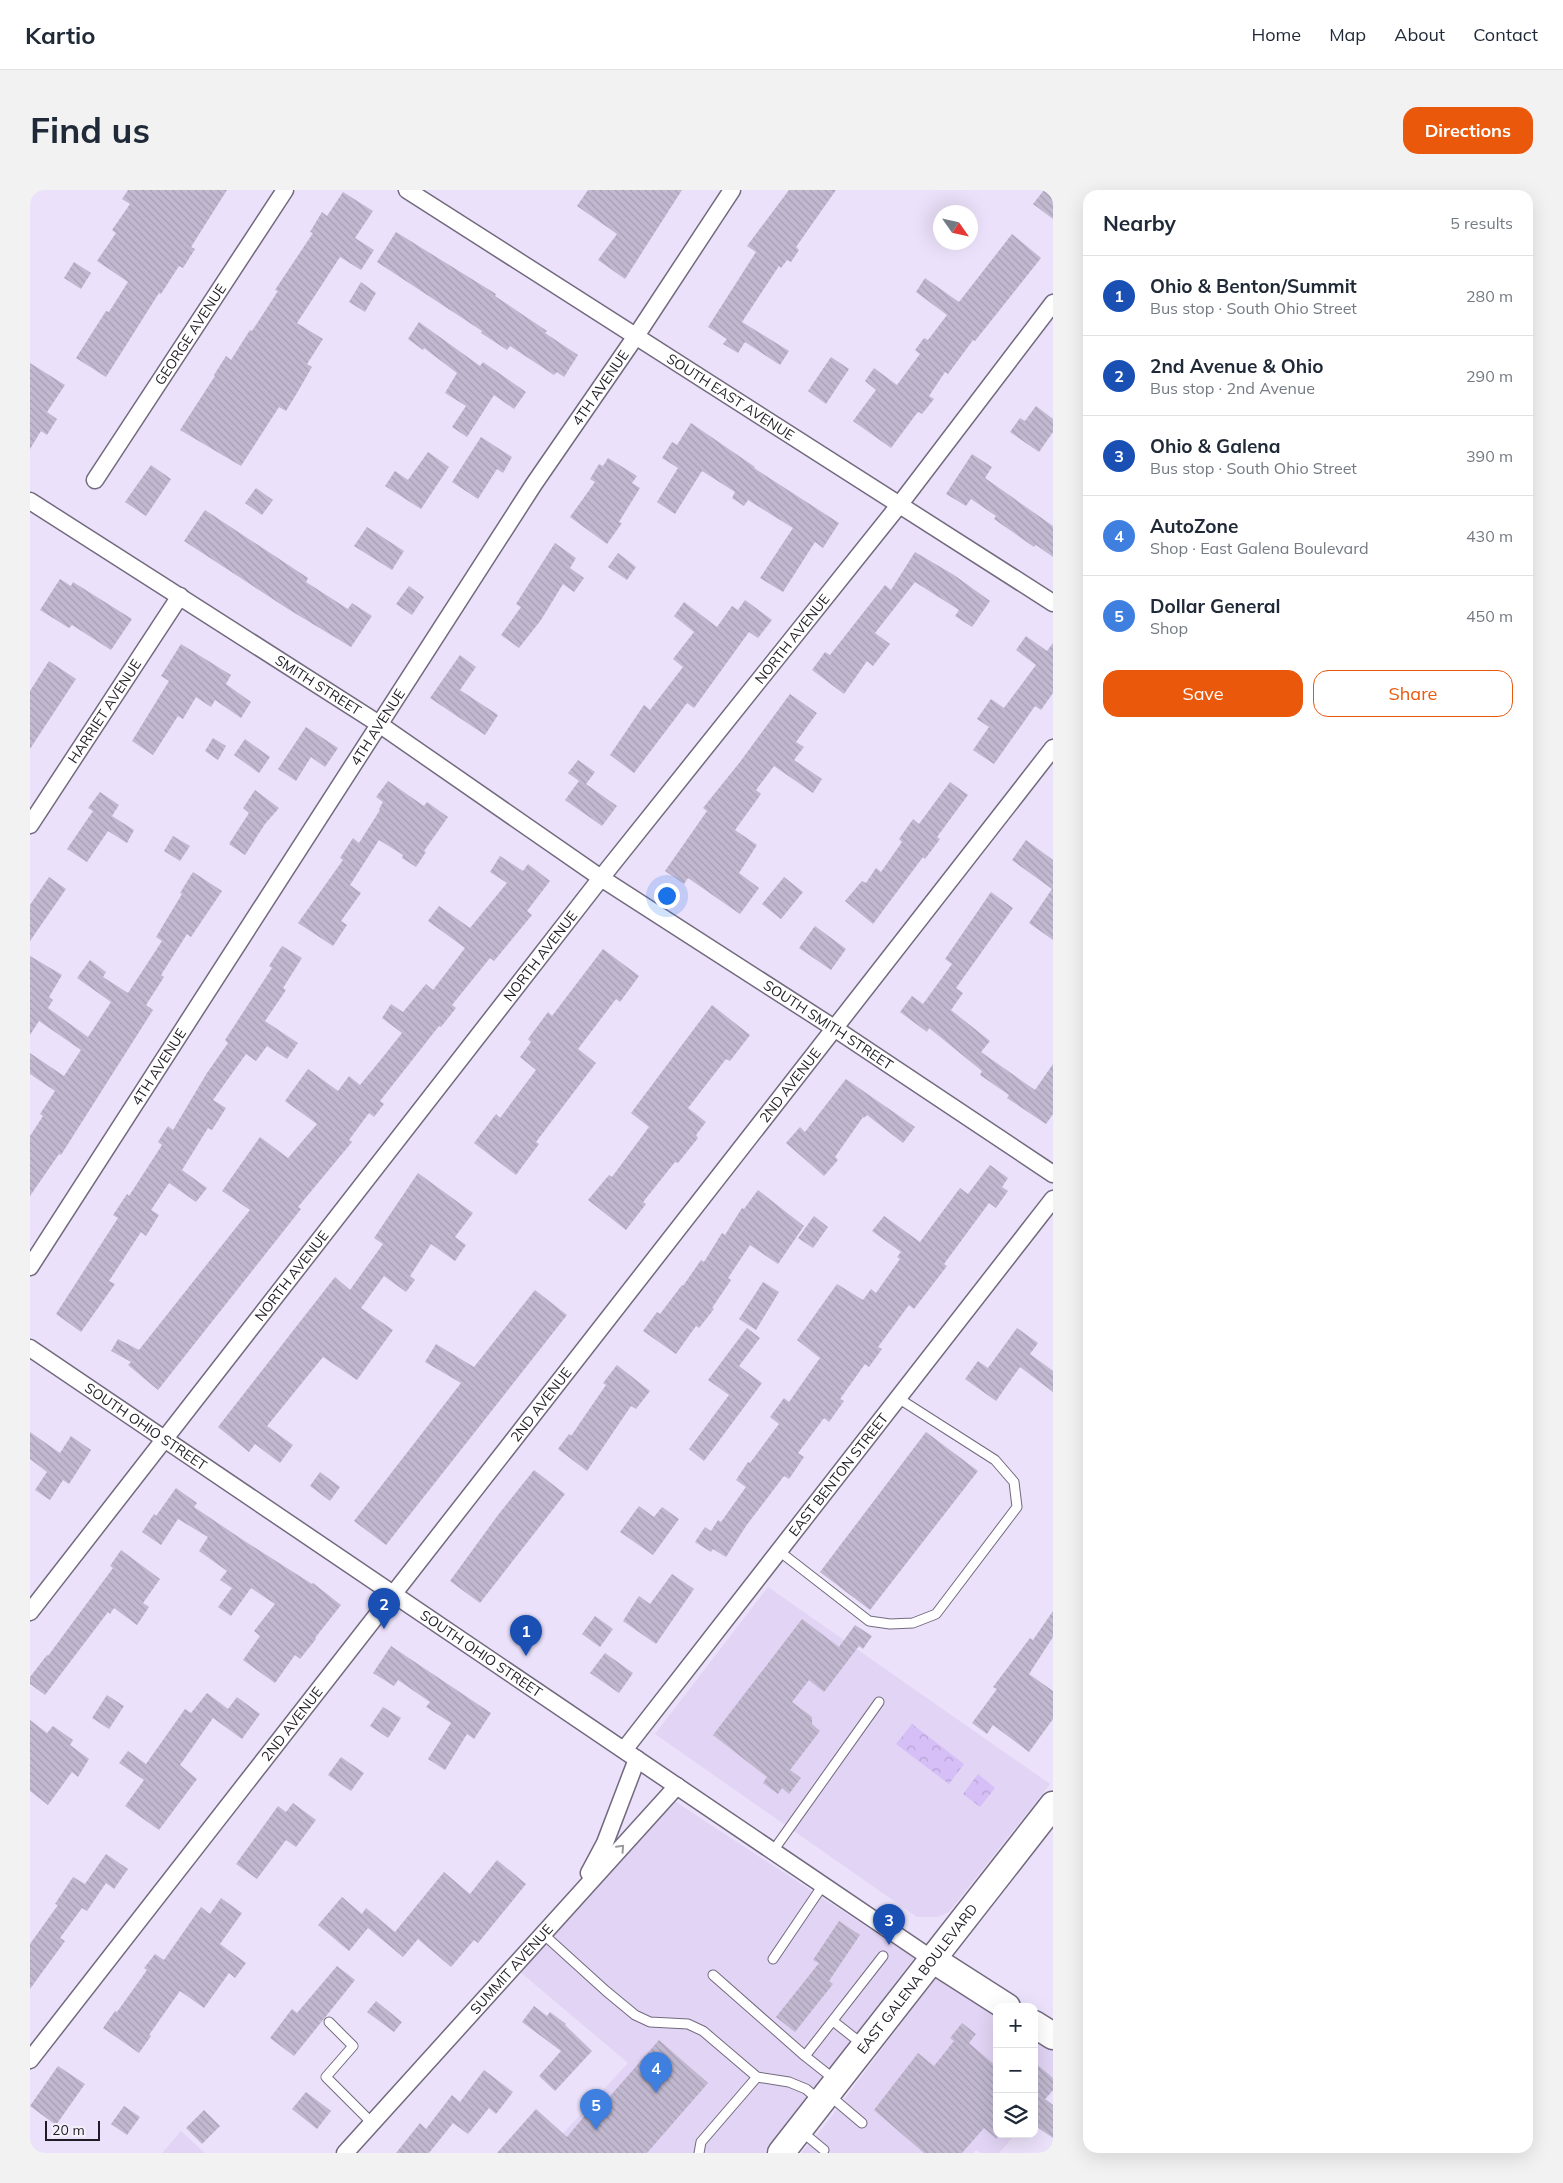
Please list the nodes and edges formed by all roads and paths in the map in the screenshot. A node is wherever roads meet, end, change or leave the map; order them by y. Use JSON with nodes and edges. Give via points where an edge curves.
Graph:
{"nodes":[{"id":1,"x":285,"y":190,"type":"edge"},
{"id":2,"x":406,"y":190,"type":"edge"},
{"id":3,"x":732,"y":190,"type":"edge"},
{"id":4,"x":1053,"y":303,"type":"edge"},
{"id":5,"x":636,"y":336,"type":"junction"},
{"id":6,"x":95,"y":480,"type":"dead end"},
{"id":7,"x":30,"y":501,"type":"edge"},
{"id":8,"x":900,"y":504,"type":"junction"},
{"id":9,"x":180,"y":596,"type":"junction"},
{"id":10,"x":1053,"y":603,"type":"edge"},
{"id":11,"x":379,"y":724,"type":"junction"},
{"id":12,"x":1053,"y":748,"type":"edge"},
{"id":13,"x":30,"y":825,"type":"edge"},
{"id":14,"x":601,"y":878,"type":"junction"},
{"id":15,"x":834,"y":1028,"type":"junction"},
{"id":16,"x":1053,"y":1174,"type":"edge"},
{"id":17,"x":1053,"y":1199,"type":"edge"},
{"id":18,"x":30,"y":1267,"type":"edge"},
{"id":19,"x":30,"y":1348,"type":"edge"},
{"id":20,"x":898,"y":1398,"type":"junction"},
{"id":21,"x":164,"y":1440,"type":"junction"},
{"id":22,"x":779,"y":1551,"type":"junction"},
{"id":23,"x":394,"y":1593,"type":"junction"},
{"id":24,"x":30,"y":1612,"type":"edge"},
{"id":25,"x":879,"y":1702,"type":"dead end"},
{"id":26,"x":630,"y":1754,"type":"junction"},
{"id":27,"x":677,"y":1786,"type":"junction"},
{"id":28,"x":1053,"y":1805,"type":"edge"},
{"id":29,"x":773,"y":1851,"type":"junction"},
{"id":30,"x":823,"y":1885,"type":"junction"},
{"id":31,"x":564,"y":1909,"type":"junction"},
{"id":32,"x":542,"y":1933,"type":"junction"},
{"id":33,"x":883,"y":1956,"type":"dead end"},
{"id":34,"x":773,"y":1959,"type":"dead end"},
{"id":35,"x":932,"y":1959,"type":"junction"},
{"id":36,"x":713,"y":1976,"type":"dead end"},
{"id":37,"x":1001,"y":2003,"type":"edge"},
{"id":38,"x":833,"y":2021,"type":"junction"},
{"id":39,"x":329,"y":2022,"type":"dead end"},
{"id":40,"x":1038,"y":2027,"type":"edge"},
{"id":41,"x":1053,"y":2036,"type":"edge"},
{"id":42,"x":865,"y":2045,"type":"junction"},
{"id":43,"x":805,"y":2056,"type":"junction"},
{"id":44,"x":30,"y":2060,"type":"edge"},
{"id":45,"x":757,"y":2077,"type":"junction"},
{"id":46,"x":828,"y":2092,"type":"junction"},
{"id":47,"x":372,"y":2123,"type":"junction"},
{"id":48,"x":862,"y":2123,"type":"dead end"},
{"id":49,"x":800,"y":2129,"type":"junction"},
{"id":50,"x":824,"y":2150,"type":"dead end"},
{"id":51,"x":345,"y":2153,"type":"edge"},
{"id":52,"x":699,"y":2153,"type":"edge"},
{"id":53,"x":781,"y":2153,"type":"edge"}],
"edges":[{"from":1,"to":6,"type":"street","name":"GEORGE AVENUE"},
{"from":2,"to":5,"type":"street","name":"SOUTH EAST AVENUE"},
{"from":3,"to":5,"type":"street","name":"4TH AVENUE"},
{"from":4,"to":8,"type":"street","name":"NORTH AVENUE"},
{"from":5,"to":8,"type":"street","name":"SOUTH EAST AVENUE"},
{"from":5,"to":11,"type":"street","name":"4TH AVENUE","via":[[534,484]]},
{"from":7,"to":9,"type":"street","name":"SMITH STREET"},
{"from":8,"to":10,"type":"street","name":"SOUTH EAST AVENUE"},
{"from":8,"to":14,"type":"street","name":"NORTH AVENUE"},
{"from":9,"to":11,"type":"street","name":"SMITH STREET"},
{"from":9,"to":13,"type":"street","name":"HARRIET AVENUE"},
{"from":11,"to":14,"type":"street","name":"SMITH STREET"},
{"from":11,"to":18,"type":"street","name":"4TH AVENUE"},
{"from":12,"to":15,"type":"street","name":"2ND AVENUE"},
{"from":14,"to":15,"type":"street","name":"SOUTH SMITH STREET"},
{"from":14,"to":21,"type":"street","name":"NORTH AVENUE"},
{"from":15,"to":16,"type":"street","name":"SOUTH SMITH STREET"},
{"from":15,"to":23,"type":"street","name":"2ND AVENUE"},
{"from":17,"to":20,"type":"street","name":"EAST BENTON STREET"},
{"from":19,"to":21,"type":"street","name":"SOUTH OHIO STREET"},
{"from":20,"to":22,"type":"street","name":"EAST BENTON STREET"},
{"from":20,"to":22,"type":"lane","via":[[995,1460],[1014,1482],[1017,1507],[936,1614],[913,1623],[869,1621]]},
{"from":21,"to":23,"type":"street","name":"SOUTH OHIO STREET"},
{"from":21,"to":24,"type":"street","name":"NORTH AVENUE"},
{"from":22,"to":26,"type":"street","name":"EAST BENTON STREET"},
{"from":23,"to":26,"type":"street","name":"SOUTH OHIO STREET"},
{"from":23,"to":44,"type":"street","name":"2ND AVENUE"},
{"from":25,"to":29,"type":"lane"},
{"from":26,"to":27,"type":"street","name":"SOUTH OHIO STREET"},
{"from":26,"to":31,"type":"street","name":"EAST BENTON STREET","via":[[595,1864]]},
{"from":27,"to":29,"type":"street","name":"SOUTH OHIO STREET"},
{"from":31,"to":27,"type":"street","name":"SUMMIT AVENUE","one_way":true},
{"from":28,"to":35,"type":"main road","name":"EAST GALENA BOULEVARD"},
{"from":29,"to":30,"type":"street","name":"SOUTH OHIO STREET"},
{"from":30,"to":34,"type":"lane"},
{"from":30,"to":35,"type":"street","name":"SOUTH OHIO STREET"},
{"from":31,"to":32,"type":"street","name":"SUMMIT AVENUE"},
{"from":32,"to":45,"type":"lane","via":[[635,2015],[650,2022],[688,2024],[702,2031]]},
{"from":32,"to":47,"type":"street","name":"SUMMIT AVENUE"},
{"from":33,"to":38,"type":"lane"},
{"from":35,"to":37,"type":"main road"},
{"from":35,"to":42,"type":"main road","name":"EAST GALENA BOULEVARD"},
{"from":36,"to":43,"type":"lane"},
{"from":38,"to":42,"type":"lane"},
{"from":38,"to":43,"type":"lane"},
{"from":39,"to":47,"type":"lane","via":[[353,2046],[326,2077]]},
{"from":40,"to":41,"type":"main road"},
{"from":42,"to":46,"type":"main road","name":"EAST GALENA BOULEVARD"},
{"from":43,"to":46,"type":"lane"},
{"from":45,"to":46,"type":"lane"},
{"from":45,"to":52,"type":"lane","via":[[701,2142]]},
{"from":46,"to":48,"type":"lane"},
{"from":46,"to":49,"type":"main road","name":"EAST GALENA BOULEVARD"},
{"from":47,"to":51,"type":"street","name":"SUMMIT AVENUE"},
{"from":49,"to":50,"type":"lane"},
{"from":49,"to":53,"type":"main road","name":"EAST GALENA BOULEVARD"}]}
